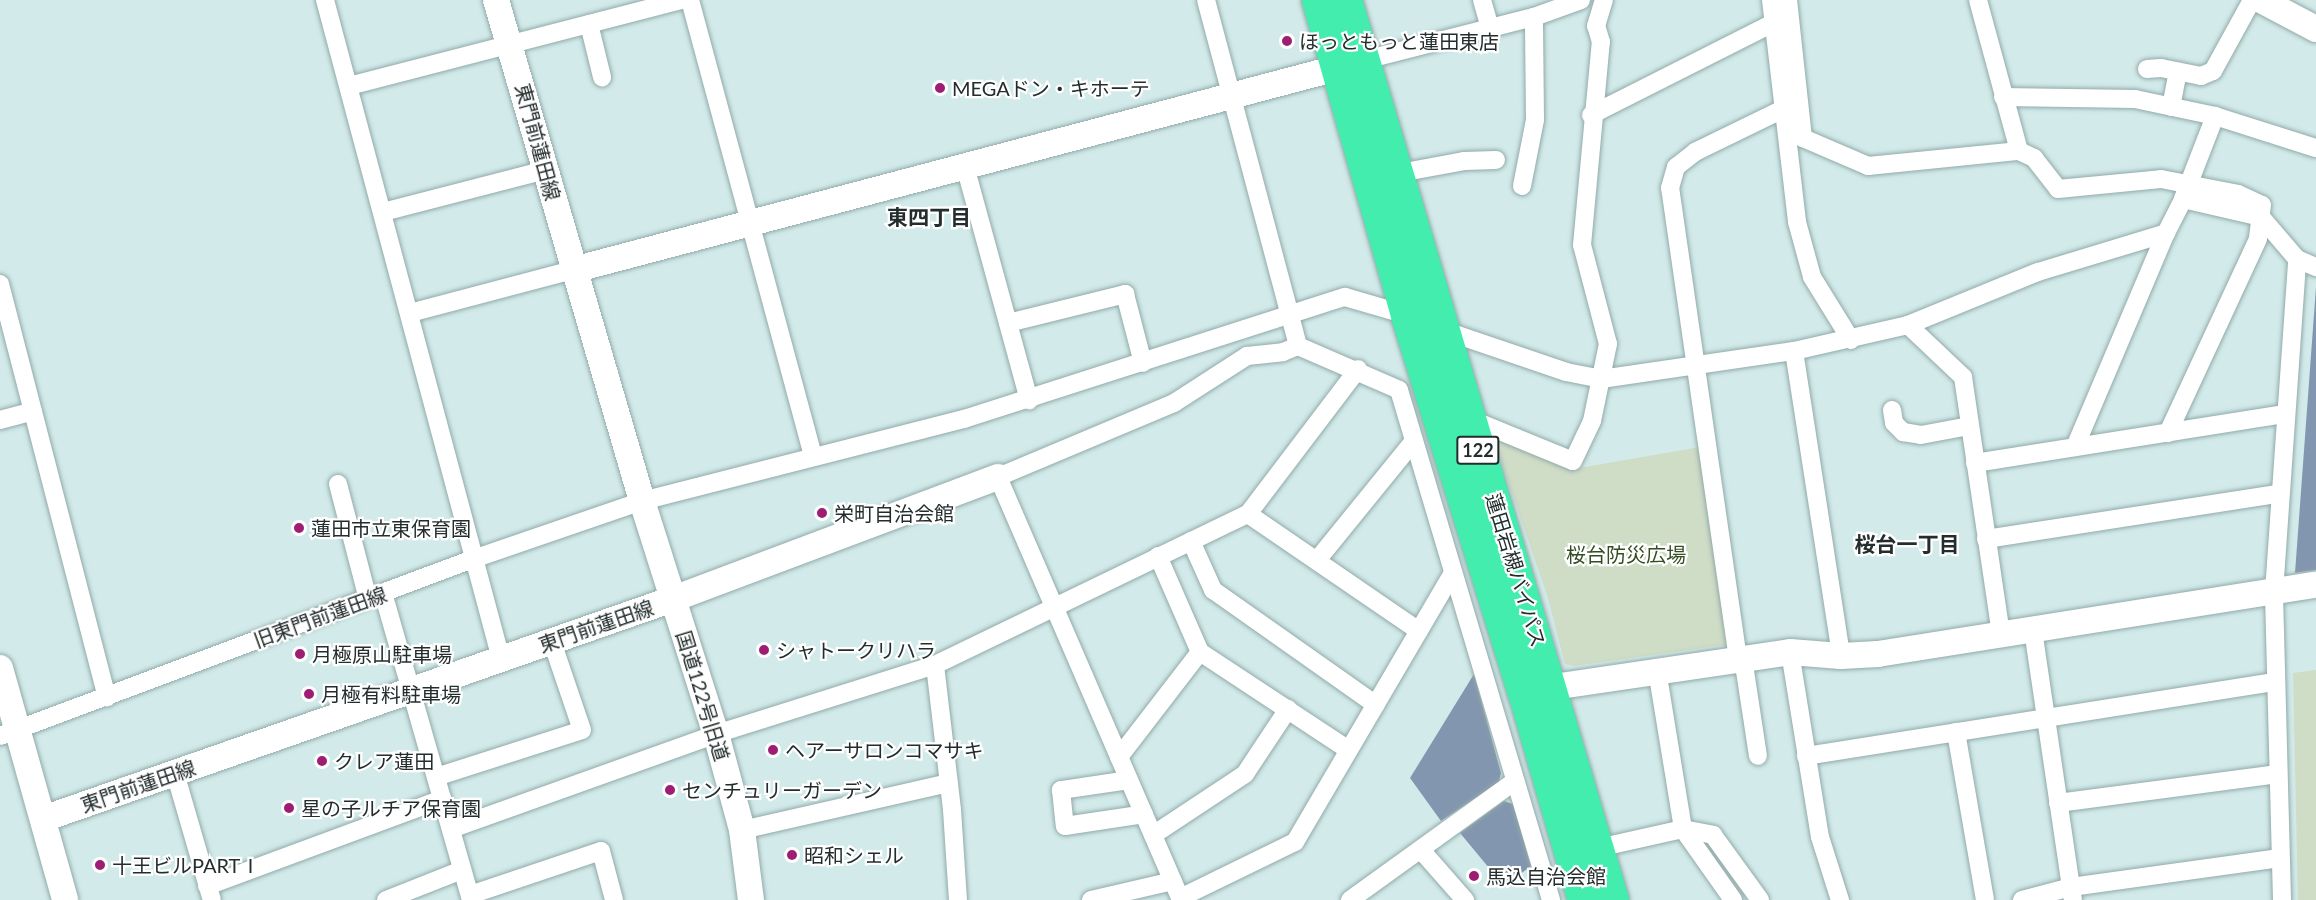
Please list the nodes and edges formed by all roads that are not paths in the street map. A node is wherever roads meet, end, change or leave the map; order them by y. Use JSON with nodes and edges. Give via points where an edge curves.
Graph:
{"nodes":[{"id":1,"x":325,"y":0,"type":"edge"},
{"id":2,"x":496,"y":0,"type":"edge"},
{"id":3,"x":681,"y":0,"type":"edge"},
{"id":4,"x":690,"y":0,"type":"edge"},
{"id":5,"x":1206,"y":0,"type":"edge"},
{"id":6,"x":1318,"y":0,"type":"edge"},
{"id":7,"x":1345,"y":0,"type":"edge"},
{"id":8,"x":1482,"y":0,"type":"edge"},
{"id":9,"x":1581,"y":0,"type":"edge"},
{"id":10,"x":1604,"y":0,"type":"edge"},
{"id":11,"x":1771,"y":0,"type":"edge"},
{"id":12,"x":1788,"y":0,"type":"edge"},
{"id":13,"x":1978,"y":0,"type":"edge"},
{"id":14,"x":2252,"y":0,"type":"edge"},
{"id":15,"x":2261,"y":0,"type":"edge"},
{"id":16,"x":1534,"y":17,"type":"junction"},
{"id":17,"x":1773,"y":23,"type":"junction"},
{"id":18,"x":589,"y":24,"type":"junction"},
{"id":19,"x":1490,"y":28,"type":"junction"},
{"id":20,"x":2316,"y":29,"type":"edge"},
{"id":21,"x":510,"y":44,"type":"junction"},
{"id":22,"x":1349,"y":65,"type":"junction"},
{"id":23,"x":2147,"y":69,"type":"dead end"},
{"id":24,"x":2178,"y":72,"type":"junction"},
{"id":25,"x":602,"y":77,"type":"dead end"},
{"id":26,"x":348,"y":86,"type":"junction"},
{"id":27,"x":1230,"y":96,"type":"junction"},
{"id":28,"x":2003,"y":97,"type":"junction"},
{"id":29,"x":2171,"y":107,"type":"junction"},
{"id":30,"x":1783,"y":109,"type":"junction"},
{"id":31,"x":1592,"y":115,"type":"junction"},
{"id":32,"x":2215,"y":116,"type":"junction"},
{"id":33,"x":2316,"y":148,"type":"edge"},
{"id":34,"x":2019,"y":151,"type":"junction"},
{"id":35,"x":1496,"y":160,"type":"dead end"},
{"id":36,"x":965,"y":166,"type":"junction"},
{"id":37,"x":545,"y":170,"type":"junction"},
{"id":38,"x":1394,"y":174,"type":"junction"},
{"id":39,"x":1522,"y":186,"type":"dead end"},
{"id":40,"x":2186,"y":192,"type":"junction"},
{"id":41,"x":382,"y":212,"type":"junction"},
{"id":42,"x":2260,"y":218,"type":"junction"},
{"id":43,"x":750,"y":223,"type":"junction"},
{"id":44,"x":2166,"y":233,"type":"junction"},
{"id":45,"x":2297,"y":260,"type":"junction"},
{"id":46,"x":2316,"y":267,"type":"edge"},
{"id":47,"x":573,"y":270,"type":"junction"},
{"id":48,"x":0,"y":284,"type":"edge"},
{"id":49,"x":410,"y":313,"type":"junction"},
{"id":50,"x":1290,"y":315,"type":"junction"},
{"id":51,"x":1407,"y":315,"type":"junction"},
{"id":52,"x":1008,"y":323,"type":"junction"},
{"id":53,"x":1908,"y":325,"type":"junction"},
{"id":54,"x":1440,"y":329,"type":"junction"},
{"id":55,"x":1851,"y":340,"type":"junction"},
{"id":56,"x":1298,"y":346,"type":"junction"},
{"id":57,"x":1794,"y":351,"type":"junction"},
{"id":58,"x":1143,"y":363,"type":"junction"},
{"id":59,"x":1697,"y":364,"type":"junction"},
{"id":60,"x":1358,"y":369,"type":"junction"},
{"id":61,"x":1601,"y":379,"type":"junction"},
{"id":62,"x":1029,"y":400,"type":"junction"},
{"id":63,"x":1892,"y":410,"type":"dead end"},
{"id":64,"x":33,"y":411,"type":"junction"},
{"id":65,"x":2285,"y":414,"type":"junction"},
{"id":66,"x":1468,"y":418,"type":"junction"},
{"id":67,"x":0,"y":420,"type":"edge"},
{"id":68,"x":1970,"y":426,"type":"junction"},
{"id":69,"x":2168,"y":433,"type":"junction"},
{"id":70,"x":1414,"y":441,"type":"junction"},
{"id":71,"x":2075,"y":447,"type":"junction"},
{"id":72,"x":813,"y":457,"type":"junction"},
{"id":73,"x":1975,"y":463,"type":"junction"},
{"id":74,"x":998,"y":477,"type":"junction"},
{"id":75,"x":338,"y":484,"type":"dead end"},
{"id":76,"x":2278,"y":494,"type":"junction"},
{"id":77,"x":642,"y":501,"type":"junction"},
{"id":78,"x":1248,"y":514,"type":"junction"},
{"id":79,"x":1986,"y":538,"type":"junction"},
{"id":80,"x":1191,"y":541,"type":"junction"},
{"id":81,"x":1158,"y":556,"type":"junction"},
{"id":82,"x":473,"y":559,"type":"junction"},
{"id":83,"x":1318,"y":559,"type":"junction"},
{"id":84,"x":1452,"y":574,"type":"junction"},
{"id":85,"x":2316,"y":585,"type":"edge"},
{"id":86,"x":2274,"y":592,"type":"junction"},
{"id":87,"x":376,"y":596,"type":"junction"},
{"id":88,"x":673,"y":599,"type":"junction"},
{"id":89,"x":1054,"y":606,"type":"junction"},
{"id":90,"x":2033,"y":630,"type":"junction"},
{"id":91,"x":1419,"y":631,"type":"junction"},
{"id":92,"x":2001,"y":635,"type":"junction"},
{"id":93,"x":552,"y":642,"type":"junction"},
{"id":94,"x":1200,"y":652,"type":"junction"},
{"id":95,"x":1790,"y":652,"type":"junction"},
{"id":96,"x":1841,"y":656,"type":"junction"},
{"id":97,"x":1740,"y":658,"type":"junction"},
{"id":98,"x":501,"y":659,"type":"junction"},
{"id":99,"x":935,"y":665,"type":"junction"},
{"id":100,"x":0,"y":668,"type":"edge"},
{"id":101,"x":1657,"y":670,"type":"junction"},
{"id":102,"x":2275,"y":682,"type":"junction"},
{"id":103,"x":1538,"y":689,"type":"junction"},
{"id":104,"x":411,"y":691,"type":"junction"},
{"id":105,"x":107,"y":697,"type":"junction"},
{"id":106,"x":1376,"y":705,"type":"junction"},
{"id":107,"x":1288,"y":709,"type":"junction"},
{"id":108,"x":2046,"y":718,"type":"junction"},
{"id":109,"x":9,"y":732,"type":"edge"},
{"id":110,"x":1956,"y":732,"type":"junction"},
{"id":111,"x":716,"y":734,"type":"junction"},
{"id":112,"x":1347,"y":749,"type":"junction"},
{"id":113,"x":1758,"y":756,"type":"dead end"},
{"id":114,"x":1806,"y":756,"type":"junction"},
{"id":115,"x":1119,"y":757,"type":"junction"},
{"id":116,"x":175,"y":773,"type":"junction"},
{"id":117,"x":2278,"y":774,"type":"junction"},
{"id":118,"x":436,"y":777,"type":"junction"},
{"id":119,"x":1129,"y":780,"type":"junction"},
{"id":120,"x":1515,"y":781,"type":"junction"},
{"id":121,"x":949,"y":783,"type":"junction"},
{"id":122,"x":442,"y":799,"type":"junction"},
{"id":123,"x":2058,"y":803,"type":"junction"},
{"id":124,"x":1144,"y":814,"type":"junction"},
{"id":125,"x":43,"y":819,"type":"junction"},
{"id":126,"x":451,"y":829,"type":"junction"},
{"id":127,"x":1683,"y":829,"type":"junction"},
{"id":128,"x":742,"y":830,"type":"junction"},
{"id":129,"x":1153,"y":835,"type":"junction"},
{"id":130,"x":1598,"y":848,"type":"junction"},
{"id":131,"x":1421,"y":850,"type":"junction"},
{"id":132,"x":2280,"y":858,"type":"junction"},
{"id":133,"x":462,"y":870,"type":"junction"},
{"id":134,"x":210,"y":893,"type":"edge"},
{"id":135,"x":1178,"y":893,"type":"edge"},
{"id":136,"x":2072,"y":893,"type":"edge"},
{"id":137,"x":470,"y":897,"type":"edge"},
{"id":138,"x":65,"y":900,"type":"edge"},
{"id":139,"x":386,"y":900,"type":"edge"},
{"id":140,"x":614,"y":900,"type":"edge"},
{"id":141,"x":751,"y":900,"type":"edge"},
{"id":142,"x":958,"y":900,"type":"edge"},
{"id":143,"x":1092,"y":900,"type":"edge"},
{"id":144,"x":1350,"y":900,"type":"edge"},
{"id":145,"x":1465,"y":900,"type":"edge"},
{"id":146,"x":1551,"y":900,"type":"edge"},
{"id":147,"x":1584,"y":900,"type":"edge"},
{"id":148,"x":1612,"y":900,"type":"edge"},
{"id":149,"x":1733,"y":900,"type":"edge"},
{"id":150,"x":1760,"y":900,"type":"edge"},
{"id":151,"x":1840,"y":900,"type":"edge"},
{"id":152,"x":1985,"y":900,"type":"edge"},
{"id":153,"x":2022,"y":900,"type":"edge"},
{"id":154,"x":2282,"y":900,"type":"edge"}],
"edges":[{"from":1,"to":26,"type":"street"},
{"from":2,"to":21,"type":"street","name":"東門前蓮田線"},
{"from":3,"to":18,"type":"street"},
{"from":4,"to":43,"type":"street"},
{"from":5,"to":27,"type":"street"},
{"from":6,"to":22,"type":"highway","name":"蓮田岩槻バイパス","number":"122"},
{"from":7,"to":22,"type":"highway","name":"蓮田岩槻バイパス","number":"122"},
{"from":8,"to":19,"type":"street"},
{"from":9,"to":16,"type":"street"},
{"from":10,"to":31,"type":"street","via":[[1596,26],[1601,42]]},
{"from":11,"to":17,"type":"street"},
{"from":12,"to":34,"type":"street","via":[[1803,138],[1868,166]]},
{"from":13,"to":28,"type":"street"},
{"from":14,"to":24,"type":"street","via":[[2213,71],[2201,76]]},
{"from":15,"to":20,"type":"street"},
{"from":16,"to":19,"type":"street"},
{"from":16,"to":39,"type":"street","via":[[1535,120]]},
{"from":17,"to":30,"type":"street"},
{"from":17,"to":31,"type":"street"},
{"from":18,"to":21,"type":"street"},
{"from":18,"to":25,"type":"street"},
{"from":19,"to":22,"type":"street"},
{"from":21,"to":26,"type":"street"},
{"from":21,"to":37,"type":"street","name":"東門前蓮田線"},
{"from":22,"to":27,"type":"street"},
{"from":22,"to":38,"type":"highway","name":"蓮田岩槻バイパス","number":"122"},
{"from":22,"to":51,"type":"highway","name":"蓮田岩槻バイパス","number":"122"},
{"from":23,"to":24,"type":"street"},
{"from":24,"to":29,"type":"street"},
{"from":26,"to":41,"type":"street"},
{"from":27,"to":36,"type":"street"},
{"from":27,"to":50,"type":"street"},
{"from":28,"to":29,"type":"street","via":[[2135,99]]},
{"from":28,"to":34,"type":"street"},
{"from":29,"to":32,"type":"street"},
{"from":30,"to":55,"type":"street","via":[[1797,222],[1812,277]]},
{"from":30,"to":59,"type":"street","via":[[1695,152],[1676,167],[1670,188],[1672,216]]},
{"from":31,"to":61,"type":"street","via":[[1582,245],[1608,344]]},
{"from":32,"to":33,"type":"street"},
{"from":32,"to":40,"type":"street"},
{"from":34,"to":40,"type":"street","via":[[2034,158],[2058,189],[2161,179]]},
{"from":35,"to":38,"type":"street","via":[[1464,161]]},
{"from":36,"to":43,"type":"street"},
{"from":36,"to":52,"type":"street"},
{"from":37,"to":41,"type":"street"},
{"from":37,"to":47,"type":"street","name":"東門前蓮田線"},
{"from":38,"to":54,"type":"highway","name":"蓮田岩槻バイパス","number":"122"},
{"from":40,"to":42,"type":"street"},
{"from":40,"to":44,"type":"street"},
{"from":41,"to":49,"type":"street"},
{"from":42,"to":45,"type":"street"},
{"from":42,"to":69,"type":"street","via":[[2258,239]]},
{"from":43,"to":47,"type":"street"},
{"from":43,"to":72,"type":"street"},
{"from":44,"to":53,"type":"street","via":[[2038,272]]},
{"from":44,"to":71,"type":"street"},
{"from":45,"to":46,"type":"street"},
{"from":45,"to":65,"type":"street"},
{"from":47,"to":49,"type":"street"},
{"from":47,"to":77,"type":"street","name":"東門前蓮田線"},
{"from":48,"to":64,"type":"street"},
{"from":49,"to":82,"type":"street"},
{"from":50,"to":51,"type":"street","name":"旧東門前蓮田線","via":[[1345,297]]},
{"from":50,"to":56,"type":"street"},
{"from":50,"to":58,"type":"street","name":"旧東門前蓮田線"},
{"from":51,"to":103,"type":"highway","name":"蓮田岩槻バイパス","number":"122"},
{"from":52,"to":58,"type":"street","via":[[1125,294]]},
{"from":52,"to":62,"type":"street"},
{"from":53,"to":55,"type":"street"},
{"from":53,"to":68,"type":"street","via":[[1963,377]]},
{"from":54,"to":61,"type":"street","via":[[1566,372]]},
{"from":54,"to":66,"type":"highway","name":"蓮田岩槻バイパス","number":"122"},
{"from":55,"to":57,"type":"street"},
{"from":56,"to":60,"type":"street"},
{"from":56,"to":74,"type":"street","via":[[1248,356],[1174,403]]},
{"from":57,"to":59,"type":"street"},
{"from":57,"to":96,"type":"street"},
{"from":58,"to":62,"type":"street","name":"旧東門前蓮田線"},
{"from":59,"to":61,"type":"street"},
{"from":59,"to":97,"type":"street"},
{"from":60,"to":70,"type":"street","via":[[1399,390]]},
{"from":60,"to":78,"type":"street"},
{"from":61,"to":66,"type":"street","via":[[1592,421],[1573,461]]},
{"from":62,"to":72,"type":"street","name":"旧東門前蓮田線"},
{"from":63,"to":68,"type":"street","via":[[1894,423],[1903,432],[1921,435]]},
{"from":64,"to":67,"type":"street"},
{"from":64,"to":105,"type":"street"},
{"from":65,"to":69,"type":"street"},
{"from":65,"to":76,"type":"street"},
{"from":66,"to":103,"type":"highway","name":"蓮田岩槻バイパス","number":"122"},
{"from":68,"to":73,"type":"street"},
{"from":69,"to":71,"type":"street"},
{"from":70,"to":83,"type":"street"},
{"from":70,"to":84,"type":"street"},
{"from":71,"to":73,"type":"street"},
{"from":72,"to":77,"type":"street","name":"旧東門前蓮田線"},
{"from":73,"to":79,"type":"street"},
{"from":74,"to":88,"type":"street"},
{"from":74,"to":89,"type":"street"},
{"from":75,"to":87,"type":"street"},
{"from":76,"to":79,"type":"street"},
{"from":76,"to":86,"type":"street"},
{"from":77,"to":82,"type":"street","name":"旧東門前蓮田線"},
{"from":77,"to":88,"type":"street","name":"東門前蓮田線"},
{"from":78,"to":80,"type":"street"},
{"from":78,"to":83,"type":"street"},
{"from":79,"to":92,"type":"street"},
{"from":80,"to":81,"type":"street"},
{"from":80,"to":106,"type":"street","via":[[1213,590]]},
{"from":81,"to":89,"type":"street"},
{"from":81,"to":94,"type":"street"},
{"from":82,"to":87,"type":"street","name":"旧東門前蓮田線"},
{"from":82,"to":98,"type":"street"},
{"from":83,"to":91,"type":"street"},
{"from":84,"to":91,"type":"street"},
{"from":84,"to":120,"type":"street"},
{"from":85,"to":86,"type":"street"},
{"from":86,"to":90,"type":"street"},
{"from":86,"to":102,"type":"street"},
{"from":87,"to":104,"type":"street"},
{"from":87,"to":105,"type":"street","name":"旧東門前蓮田線"},
{"from":88,"to":93,"type":"street","name":"東門前蓮田線"},
{"from":88,"to":111,"type":"street","name":"国道122号旧道"},
{"from":89,"to":99,"type":"street"},
{"from":89,"to":115,"type":"street"},
{"from":90,"to":92,"type":"street"},
{"from":90,"to":108,"type":"street"},
{"from":91,"to":106,"type":"street"},
{"from":92,"to":96,"type":"street"},
{"from":93,"to":98,"type":"street","name":"東門前蓮田線"},
{"from":93,"to":118,"type":"street","via":[[582,730]]},
{"from":94,"to":107,"type":"street"},
{"from":94,"to":115,"type":"street"},
{"from":95,"to":96,"type":"street"},
{"from":95,"to":97,"type":"street"},
{"from":95,"to":114,"type":"street"},
{"from":97,"to":101,"type":"street"},
{"from":97,"to":113,"type":"street"},
{"from":98,"to":104,"type":"street","name":"東門前蓮田線"},
{"from":99,"to":111,"type":"street"},
{"from":99,"to":121,"type":"street"},
{"from":100,"to":109,"type":"street"},
{"from":101,"to":103,"type":"street"},
{"from":101,"to":127,"type":"street"},
{"from":102,"to":108,"type":"street"},
{"from":102,"to":117,"type":"street"},
{"from":103,"to":130,"type":"highway","name":"蓮田岩槻バイパス","number":"122"},
{"from":103,"to":147,"type":"highway","name":"蓮田岩槻バイパス","number":"122"},
{"from":104,"to":116,"type":"street","name":"東門前蓮田線"},
{"from":104,"to":118,"type":"street"},
{"from":105,"to":109,"type":"street","name":"旧東門前蓮田線"},
{"from":106,"to":112,"type":"street"},
{"from":107,"to":112,"type":"street"},
{"from":107,"to":129,"type":"street","via":[[1245,774]]},
{"from":108,"to":110,"type":"street"},
{"from":108,"to":123,"type":"street"},
{"from":109,"to":125,"type":"street"},
{"from":110,"to":114,"type":"street"},
{"from":110,"to":152,"type":"street"},
{"from":111,"to":126,"type":"street"},
{"from":111,"to":128,"type":"street","name":"国道122号旧道"},
{"from":112,"to":135,"type":"street","via":[[1294,842]]},
{"from":114,"to":151,"type":"street","via":[[1820,837]]},
{"from":115,"to":119,"type":"street"},
{"from":116,"to":125,"type":"street","name":"東門前蓮田線"},
{"from":116,"to":134,"type":"street"},
{"from":117,"to":123,"type":"street"},
{"from":117,"to":132,"type":"street"},
{"from":118,"to":122,"type":"street"},
{"from":119,"to":124,"type":"street"},
{"from":119,"to":124,"type":"street","via":[[1061,790],[1065,826]]},
{"from":120,"to":131,"type":"street"},
{"from":120,"to":146,"type":"street"},
{"from":121,"to":128,"type":"street"},
{"from":121,"to":142,"type":"street"},
{"from":122,"to":126,"type":"street"},
{"from":122,"to":134,"type":"street"},
{"from":123,"to":136,"type":"street"},
{"from":124,"to":129,"type":"street"},
{"from":125,"to":138,"type":"street"},
{"from":126,"to":133,"type":"street"},
{"from":127,"to":130,"type":"street"},
{"from":127,"to":149,"type":"street"},
{"from":127,"to":150,"type":"street","via":[[1713,835]]},
{"from":128,"to":141,"type":"street","name":"国道122号旧道"},
{"from":129,"to":135,"type":"street"},
{"from":130,"to":148,"type":"highway","name":"蓮田岩槻バイパス","number":"122"},
{"from":131,"to":144,"type":"street"},
{"from":131,"to":145,"type":"street"},
{"from":132,"to":136,"type":"street"},
{"from":132,"to":154,"type":"street"},
{"from":133,"to":137,"type":"street"},
{"from":133,"to":139,"type":"street"},
{"from":135,"to":143,"type":"street"},
{"from":136,"to":153,"type":"street"},
{"from":137,"to":140,"type":"street","via":[[601,851]]}]}
